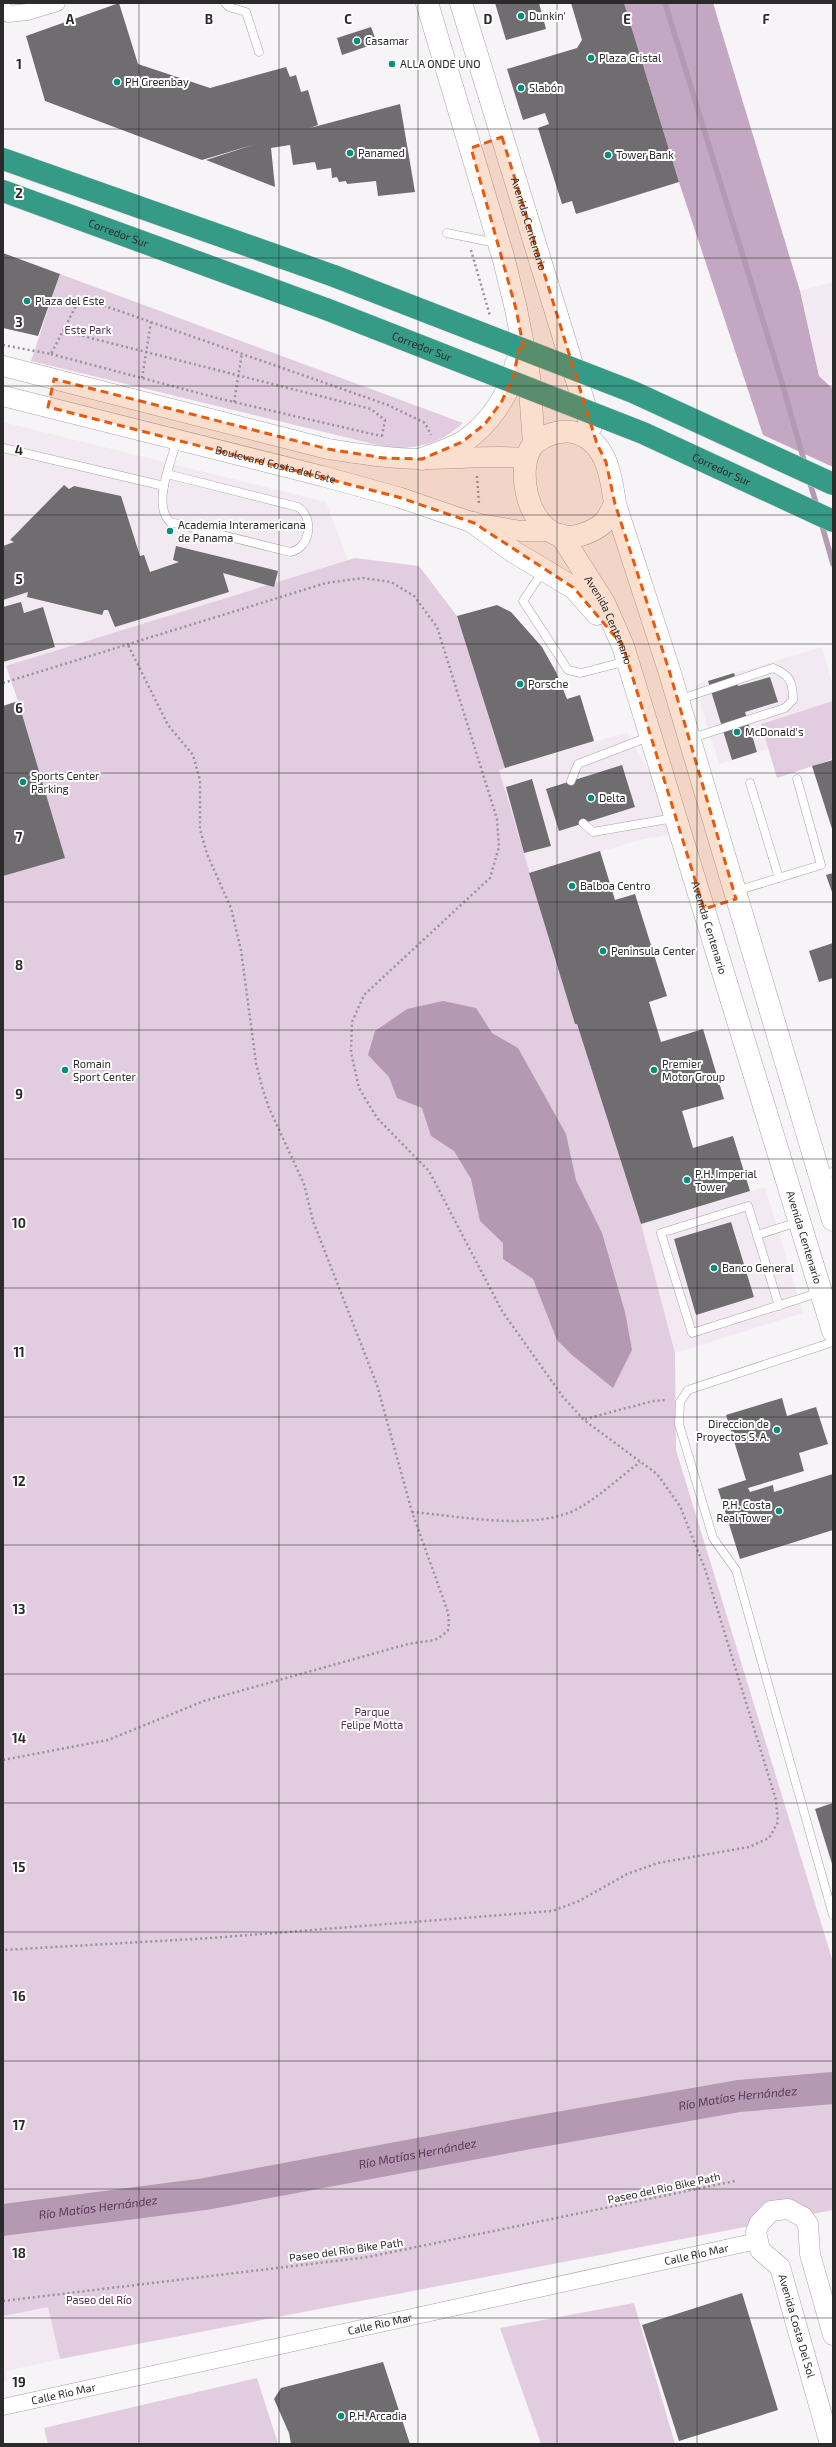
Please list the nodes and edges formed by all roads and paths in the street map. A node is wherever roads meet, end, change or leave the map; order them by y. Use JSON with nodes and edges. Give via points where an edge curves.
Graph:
{"nodes":[{"id":1,"x":57,"y":3,"type":"edge"},
{"id":2,"x":225,"y":3,"type":"edge"},
{"id":3,"x":240,"y":3,"type":"edge"},
{"id":4,"x":427,"y":3,"type":"edge"},
{"id":5,"x":461,"y":3,"type":"edge"},
{"id":6,"x":246,"y":7,"type":"edge"},
{"id":7,"x":3,"y":8,"type":"edge"},
{"id":8,"x":259,"y":52,"type":"dead end"},
{"id":9,"x":502,"y":137,"type":"junction"},
{"id":10,"x":471,"y":148,"type":"junction"},
{"id":11,"x":3,"y":159,"type":"edge"},
{"id":12,"x":3,"y":191,"type":"edge"},
{"id":13,"x":447,"y":233,"type":"dead end"},
{"id":14,"x":467,"y":237,"type":"junction"},
{"id":15,"x":499,"y":244,"type":"junction"},
{"id":16,"x":518,"y":317,"type":"junction"},
{"id":17,"x":152,"y":322,"type":"junction"},
{"id":18,"x":492,"y":324,"type":"dead end"},
{"id":19,"x":63,"y":331,"type":"junction"},
{"id":20,"x":3,"y":345,"type":"edge"},
{"id":21,"x":146,"y":352,"type":"junction"},
{"id":22,"x":242,"y":353,"type":"junction"},
{"id":23,"x":51,"y":354,"type":"junction"},
{"id":24,"x":3,"y":366,"type":"edge"},
{"id":25,"x":239,"y":375,"type":"junction"},
{"id":26,"x":142,"y":378,"type":"junction"},
{"id":27,"x":54,"y":379,"type":"junction"},
{"id":28,"x":3,"y":396,"type":"edge"},
{"id":29,"x":234,"y":402,"type":"junction"},
{"id":30,"x":48,"y":407,"type":"junction"},
{"id":31,"x":438,"y":433,"type":"dead end"},
{"id":32,"x":431,"y":435,"type":"junction"},
{"id":33,"x":382,"y":436,"type":"junction"},
{"id":34,"x":389,"y":437,"type":"dead end"},
{"id":35,"x":424,"y":437,"type":"dead end"},
{"id":36,"x":177,"y":440,"type":"junction"},
{"id":37,"x":597,"y":444,"type":"junction"},
{"id":38,"x":3,"y":448,"type":"edge"},
{"id":39,"x":328,"y":449,"type":"junction"},
{"id":40,"x":530,"y":451,"type":"junction"},
{"id":41,"x":422,"y":459,"type":"junction"},
{"id":42,"x":167,"y":474,"type":"junction"},
{"id":43,"x":322,"y":476,"type":"junction"},
{"id":44,"x":833,"y":484,"type":"edge"},
{"id":45,"x":164,"y":486,"type":"junction"},
{"id":46,"x":615,"y":504,"type":"junction"},
{"id":47,"x":833,"y":521,"type":"edge"},
{"id":48,"x":474,"y":523,"type":"junction"},
{"id":49,"x":555,"y":533,"type":"junction"},
{"id":50,"x":545,"y":569,"type":"junction"},
{"id":51,"x":128,"y":645,"type":"junction"},
{"id":52,"x":626,"y":654,"type":"junction"},
{"id":53,"x":3,"y":683,"type":"edge"},
{"id":54,"x":677,"y":700,"type":"junction"},
{"id":55,"x":651,"y":736,"type":"junction"},
{"id":56,"x":689,"y":739,"type":"junction"},
{"id":57,"x":697,"y":767,"type":"junction"},
{"id":58,"x":664,"y":776,"type":"junction"},
{"id":59,"x":797,"y":779,"type":"dead end"},
{"id":60,"x":570,"y":781,"type":"dead end"},
{"id":61,"x":750,"y":782,"type":"dead end"},
{"id":62,"x":676,"y":817,"type":"junction"},
{"id":63,"x":583,"y":823,"type":"dead end"},
{"id":64,"x":780,"y":878,"type":"junction"},
{"id":65,"x":735,"y":896,"type":"junction"},
{"id":66,"x":704,"y":909,"type":"junction"},
{"id":67,"x":826,"y":1174,"type":"edge"},
{"id":68,"x":833,"y":1220,"type":"edge"},
{"id":69,"x":799,"y":1221,"type":"junction"},
{"id":70,"x":757,"y":1235,"type":"junction"},
{"id":71,"x":821,"y":1292,"type":"junction"},
{"id":72,"x":779,"y":1306,"type":"junction"},
{"id":73,"x":833,"y":1331,"type":"edge"},
{"id":74,"x":833,"y":1342,"type":"edge"},
{"id":75,"x":680,"y":1402,"type":"junction"},
{"id":76,"x":584,"y":1420,"type":"junction"},
{"id":77,"x":640,"y":1462,"type":"junction"},
{"id":78,"x":412,"y":1512,"type":"junction"},
{"id":79,"x":3,"y":1760,"type":"edge"},
{"id":80,"x":833,"y":1915,"type":"edge"},
{"id":81,"x":3,"y":1950,"type":"edge"},
{"id":82,"x":735,"y":2181,"type":"dead end"},
{"id":83,"x":757,"y":2241,"type":"junction"},
{"id":84,"x":3,"y":2301,"type":"edge"},
{"id":85,"x":833,"y":2335,"type":"edge"},
{"id":86,"x":3,"y":2407,"type":"edge"},
{"id":87,"x":830,"y":2444,"type":"edge"}],
"edges":[{"from":1,"to":7,"type":"street","via":[[27,12],[8,14]]},
{"from":2,"to":6,"type":"lane","via":[[228,7]]},
{"from":3,"to":6,"type":"lane"},
{"from":4,"to":10,"type":"main road"},
{"from":5,"to":9,"type":"main road","name":"Avenida Centenario"},
{"from":6,"to":8,"type":"lane"},
{"from":9,"to":10,"type":"main road"},
{"from":9,"to":37,"type":"main road","name":"Avenida Centenario"},
{"from":10,"to":15,"type":"main road"},
{"from":11,"to":44,"type":"highway","bridge":true,"via":[[334,276],[633,392]]},
{"from":12,"to":47,"type":"highway","name":"Corredor Sur","bridge":true,"via":[[326,309],[643,432]]},
{"from":13,"to":14,"type":"lane"},
{"from":14,"to":15,"type":"lane"},
{"from":14,"to":18,"type":"path"},
{"from":15,"to":16,"type":"main road"},
{"from":16,"to":40,"type":"main road","via":[[529,376]]},
{"from":16,"to":41,"type":"main road","via":[[518,353],[514,374],[502,401],[485,424],[462,442]]},
{"from":17,"to":19,"type":"path","via":[[79,300]]},
{"from":17,"to":21,"type":"path"},
{"from":17,"to":22,"type":"path"},
{"from":19,"to":21,"type":"path"},
{"from":19,"to":23,"type":"path"},
{"from":20,"to":23,"type":"path"},
{"from":21,"to":25,"type":"path"},
{"from":21,"to":26,"type":"path"},
{"from":22,"to":25,"type":"path"},
{"from":22,"to":32,"type":"path","via":[[388,405],[425,423]]},
{"from":23,"to":26,"type":"path"},
{"from":24,"to":27,"type":"street"},
{"from":25,"to":29,"type":"path"},
{"from":25,"to":33,"type":"path","via":[[371,409],[385,420]]},
{"from":26,"to":29,"type":"path"},
{"from":27,"to":30,"type":"street"},
{"from":27,"to":39,"type":"street"},
{"from":28,"to":30,"type":"street","name":"Boulevard Costa del Este"},
{"from":29,"to":33,"type":"path"},
{"from":30,"to":36,"type":"street","name":"Boulevard Costa del Este"},
{"from":31,"to":32,"type":"path"},
{"from":32,"to":35,"type":"path"},
{"from":33,"to":34,"type":"path"},
{"from":36,"to":42,"type":"lane"},
{"from":36,"to":43,"type":"street","name":"Boulevard Costa del Este"},
{"from":37,"to":40,"type":"main road","via":[[583,434],[566,431],[548,435]]},
{"from":37,"to":46,"type":"main road","via":[[608,468]]},
{"from":38,"to":45,"type":"lane"},
{"from":39,"to":41,"type":"street","via":[[384,458]]},
{"from":39,"to":43,"type":"street"},
{"from":40,"to":41,"type":"street"},
{"from":40,"to":49,"type":"main road","via":[[524,480],[529,503],[538,520]]},
{"from":42,"to":45,"type":"lane"},
{"from":42,"to":45,"type":"lane","via":[[298,507],[307,520],[306,541],[298,550],[290,552],[176,525],[165,518],[162,506]]},
{"from":43,"to":48,"type":"street","name":"Boulevard Costa del Este","via":[[398,497]]},
{"from":46,"to":49,"type":"main road","via":[[606,520],[592,531],[574,536]]},
{"from":46,"to":54,"type":"main road"},
{"from":48,"to":49,"type":"street","name":"Boulevard Costa del Este","via":[[521,531]]},
{"from":48,"to":50,"type":"main road","via":[[514,552]]},
{"from":49,"to":52,"type":"main road","name":"Avenida Centenario","via":[[604,603]]},
{"from":50,"to":52,"type":"main road","via":[[574,588],[592,606]]},
{"from":50,"to":52,"type":"lane","via":[[523,601],[568,670],[582,673]]},
{"from":51,"to":53,"type":"path"},
{"from":51,"to":76,"type":"path","via":[[326,582],[363,578],[391,582],[414,596],[437,627],[497,819],[499,847],[490,878],[364,995],[352,1022],[351,1052],[359,1088],[377,1118],[429,1171],[502,1311],[563,1397]]},
{"from":51,"to":78,"type":"path","via":[[168,725],[193,755],[200,780],[200,829],[207,854],[231,908],[241,950],[256,1063],[262,1087],[304,1184],[313,1221],[377,1385]]},
{"from":52,"to":55,"type":"main road","name":"Avenida Centenario"},
{"from":54,"to":56,"type":"main road"},
{"from":54,"to":56,"type":"lane","via":[[773,668],[785,673],[793,688],[793,700],[784,708]]},
{"from":55,"to":58,"type":"main road","name":"Avenida Centenario"},
{"from":55,"to":60,"type":"lane","via":[[578,764]]},
{"from":56,"to":57,"type":"main road"},
{"from":57,"to":58,"type":"main road"},
{"from":57,"to":65,"type":"main road"},
{"from":58,"to":62,"type":"main road","name":"Avenida Centenario"},
{"from":59,"to":64,"type":"lane","via":[[821,865]]},
{"from":61,"to":64,"type":"lane"},
{"from":62,"to":63,"type":"lane","via":[[593,832]]},
{"from":62,"to":66,"type":"main road","name":"Avenida Centenario"},
{"from":64,"to":65,"type":"lane"},
{"from":65,"to":66,"type":"main road"},
{"from":65,"to":67,"type":"main road"},
{"from":66,"to":69,"type":"main road","name":"Avenida Centenario"},
{"from":67,"to":68,"type":"main road"},
{"from":69,"to":70,"type":"lane"},
{"from":69,"to":71,"type":"main road","name":"Avenida Centenario"},
{"from":70,"to":72,"type":"lane"},
{"from":70,"to":72,"type":"lane","via":[[748,1206],[661,1233],[692,1333]]},
{"from":71,"to":72,"type":"lane"},
{"from":71,"to":73,"type":"main road","name":"Avenida Centenario"},
{"from":74,"to":75,"type":"lane","via":[[699,1385],[688,1390]]},
{"from":75,"to":76,"type":"path","via":[[653,1401]]},
{"from":75,"to":80,"type":"lane","via":[[679,1424],[683,1439],[713,1538],[736,1570]]},
{"from":76,"to":77,"type":"path"},
{"from":77,"to":78,"type":"path","via":[[579,1508],[556,1518],[526,1521]]},
{"from":77,"to":81,"type":"path","via":[[657,1474],[680,1506],[705,1569],[776,1800],[778,1822],[769,1838],[749,1847],[658,1863],[627,1874],[579,1901],[552,1911],[210,1938]]},
{"from":78,"to":79,"type":"path","via":[[448,1612],[448,1630],[435,1640],[408,1644],[204,1701],[108,1740]]},
{"from":82,"to":84,"type":"path","name":"Paseo del Rio Bike Path","via":[[368,2257]]},
{"from":83,"to":85,"type":"street","via":[[758,2224],[771,2211],[788,2209],[803,2217],[808,2224],[810,2254]]},
{"from":83,"to":86,"type":"street","name":"Calle Rio Mar"},
{"from":83,"to":87,"type":"street","name":"Avenida Costa Del Sol","via":[[766,2257],[780,2267]]}]}
